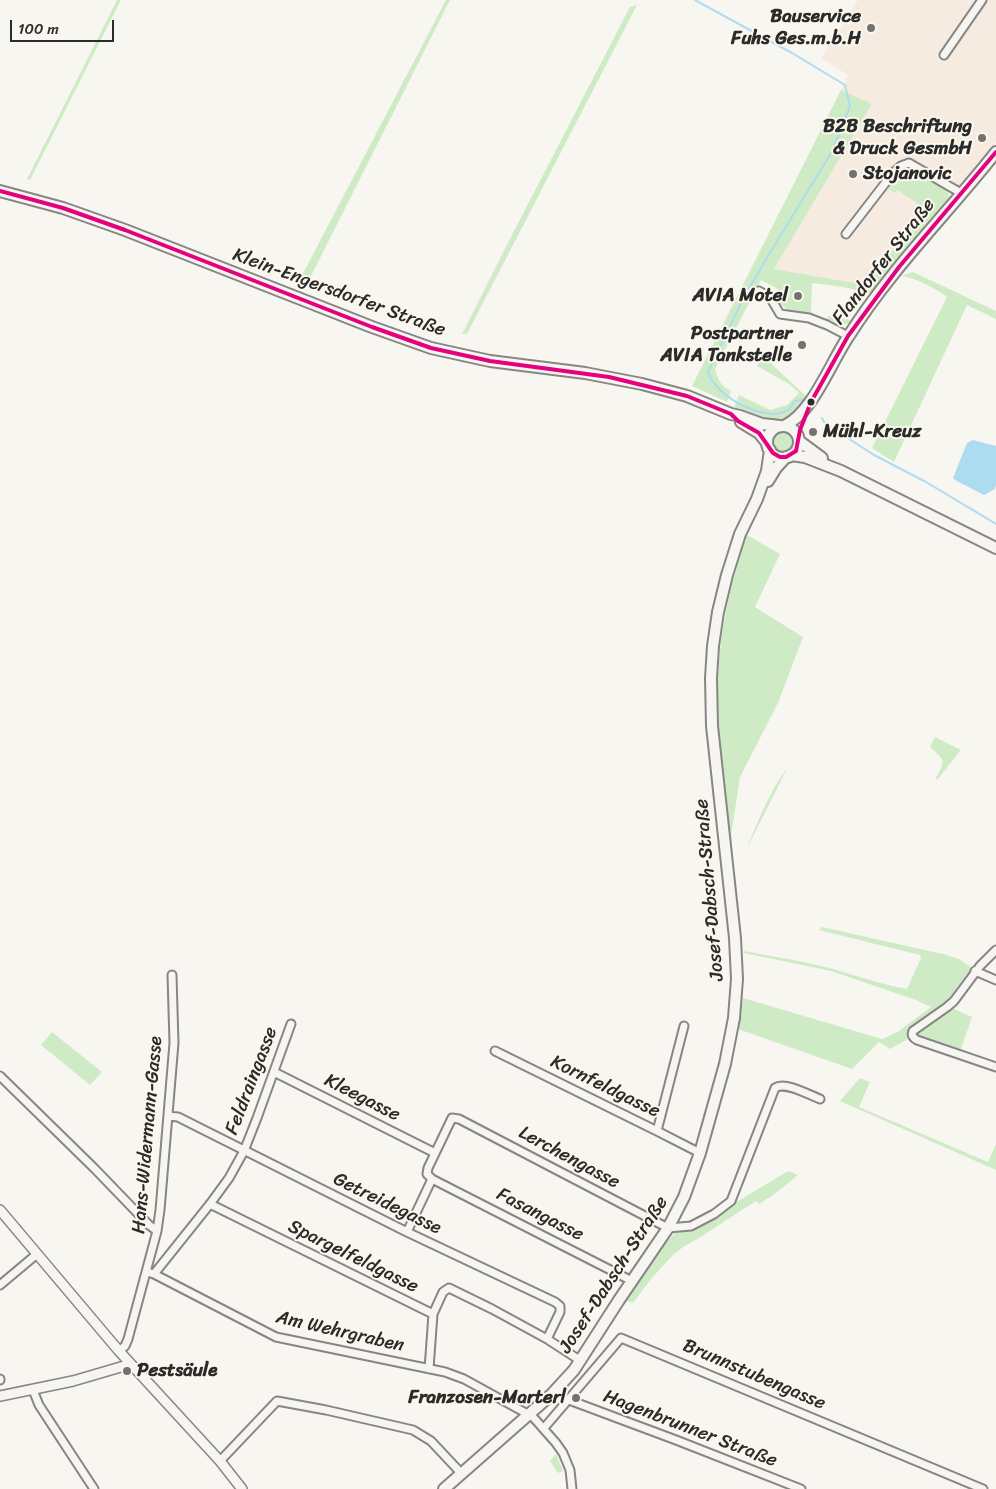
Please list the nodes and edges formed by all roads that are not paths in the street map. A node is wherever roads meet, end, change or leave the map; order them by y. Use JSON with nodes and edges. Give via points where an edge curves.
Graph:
{"nodes":[{"id":1,"x":982,"y":0,"type":"edge"},
{"id":2,"x":944,"y":55,"type":"dead end"},
{"id":3,"x":996,"y":152,"type":"edge"},
{"id":4,"x":0,"y":191,"type":"edge"},
{"id":5,"x":960,"y":193,"type":"junction"},
{"id":6,"x":846,"y":234,"type":"dead end"},
{"id":7,"x":759,"y":291,"type":"dead end"},
{"id":8,"x":848,"y":336,"type":"junction"},
{"id":9,"x":811,"y":402,"type":"junction"},
{"id":10,"x":730,"y":414,"type":"junction"},
{"id":11,"x":782,"y":426,"type":"junction"},
{"id":12,"x":798,"y":439,"type":"junction"},
{"id":13,"x":769,"y":446,"type":"junction"},
{"id":14,"x":789,"y":456,"type":"junction"},
{"id":15,"x":841,"y":471,"type":"junction"},
{"id":16,"x":757,"y":499,"type":"junction"},
{"id":17,"x":996,"y":548,"type":"edge"},
{"id":18,"x":996,"y":950,"type":"edge"},
{"id":19,"x":976,"y":972,"type":"junction"},
{"id":20,"x":172,"y":975,"type":"dead end"},
{"id":21,"x":996,"y":980,"type":"edge"},
{"id":22,"x":291,"y":1024,"type":"dead end"},
{"id":23,"x":684,"y":1026,"type":"dead end"},
{"id":24,"x":495,"y":1051,"type":"dead end"},
{"id":25,"x":996,"y":1067,"type":"edge"},
{"id":26,"x":274,"y":1072,"type":"junction"},
{"id":27,"x":1,"y":1080,"type":"edge"},
{"id":28,"x":820,"y":1099,"type":"dead end"},
{"id":29,"x":168,"y":1116,"type":"junction"},
{"id":30,"x":657,"y":1130,"type":"junction"},
{"id":31,"x":244,"y":1151,"type":"junction"},
{"id":32,"x":435,"y":1153,"type":"junction"},
{"id":33,"x":700,"y":1153,"type":"junction"},
{"id":34,"x":432,"y":1179,"type":"junction"},
{"id":35,"x":210,"y":1204,"type":"junction"},
{"id":36,"x":0,"y":1210,"type":"edge"},
{"id":37,"x":668,"y":1228,"type":"junction"},
{"id":38,"x":157,"y":1231,"type":"junction"},
{"id":39,"x":407,"y":1232,"type":"junction"},
{"id":40,"x":37,"y":1254,"type":"junction"},
{"id":41,"x":150,"y":1273,"type":"junction"},
{"id":42,"x":632,"y":1280,"type":"junction"},
{"id":43,"x":0,"y":1285,"type":"edge"},
{"id":44,"x":433,"y":1314,"type":"junction"},
{"id":45,"x":547,"y":1338,"type":"junction"},
{"id":46,"x":119,"y":1351,"type":"junction"},
{"id":47,"x":581,"y":1360,"type":"junction"},
{"id":48,"x":131,"y":1364,"type":"junction"},
{"id":49,"x":429,"y":1369,"type":"junction"},
{"id":50,"x":33,"y":1390,"type":"junction"},
{"id":51,"x":0,"y":1396,"type":"edge"},
{"id":52,"x":568,"y":1400,"type":"junction"},
{"id":53,"x":530,"y":1414,"type":"junction"},
{"id":54,"x":544,"y":1428,"type":"junction"},
{"id":55,"x":220,"y":1462,"type":"junction"},
{"id":56,"x":461,"y":1473,"type":"junction"},
{"id":57,"x":94,"y":1489,"type":"edge"},
{"id":58,"x":242,"y":1489,"type":"edge"},
{"id":59,"x":444,"y":1489,"type":"edge"},
{"id":60,"x":572,"y":1489,"type":"edge"},
{"id":61,"x":801,"y":1489,"type":"edge"},
{"id":62,"x":981,"y":1489,"type":"edge"}],
"edges":[{"from":1,"to":2,"type":"street"},
{"from":3,"to":5,"type":"main road","name":"Flandorfer Straße"},
{"from":4,"to":10,"type":"main road","name":"Klein-Engersdorfer Straße","via":[[63,208],[125,230],[417,344],[490,361],[635,382],[687,396]]},
{"from":5,"to":6,"type":"street","via":[[909,163],[894,172]]},
{"from":5,"to":8,"type":"main road","name":"Flandorfer Straße"},
{"from":7,"to":8,"type":"street","via":[[770,297],[780,314],[809,318]]},
{"from":8,"to":9,"type":"main road","name":"Flandorfer Straße"},
{"from":9,"to":11,"type":"main road","name":"Flandorfer Straße","via":[[796,419]]},
{"from":9,"to":12,"type":"main road","name":"Flandorfer Straße"},
{"from":10,"to":11,"type":"main road","name":"Klein-Engersdorfer Straße","via":[[762,424]]},
{"from":10,"to":13,"type":"main road","name":"Klein-Engersdorfer Straße","via":[[758,433]]},
{"from":11,"to":12,"type":"main road","via":[[793,430]]},
{"from":11,"to":13,"type":"main road","via":[[771,432]]},
{"from":12,"to":14,"type":"main road","via":[[797,448]]},
{"from":12,"to":15,"type":"main road","via":[[808,450]]},
{"from":13,"to":14,"type":"main road","via":[[777,456]]},
{"from":13,"to":16,"type":"main road","name":"Josef-Dabsch-Straße","via":[[768,467]]},
{"from":14,"to":15,"type":"main road","via":[[809,458]]},
{"from":14,"to":16,"type":"main road","name":"Josef-Dabsch-Straße","via":[[776,468]]},
{"from":15,"to":17,"type":"main road"},
{"from":16,"to":33,"type":"main road","name":"Josef-Dabsch-Straße","via":[[740,534],[727,575],[716,620],[712,655],[712,726],[737,979],[725,1064]]},
{"from":18,"to":19,"type":"street"},
{"from":19,"to":21,"type":"street"},
{"from":19,"to":25,"type":"street","via":[[954,1000],[913,1031],[912,1036]]},
{"from":20,"to":29,"type":"street","name":"Hans-Widermann-Gasse","via":[[174,1043]]},
{"from":22,"to":26,"type":"street","name":"Feldraingasse"},
{"from":23,"to":30,"type":"street"},
{"from":24,"to":30,"type":"street","name":"Kornfeldgasse"},
{"from":26,"to":31,"type":"street","name":"Feldraingasse"},
{"from":26,"to":32,"type":"street","name":"Kleegasse"},
{"from":27,"to":38,"type":"street"},
{"from":28,"to":37,"type":"street","via":[[787,1086],[775,1088],[732,1202],[691,1226]]},
{"from":29,"to":31,"type":"street","name":"Getreidegasse","via":[[178,1117]]},
{"from":29,"to":38,"type":"street","name":"Hans-Widermann-Gasse"},
{"from":30,"to":33,"type":"street","name":"Kornfeldgasse"},
{"from":31,"to":35,"type":"street"},
{"from":31,"to":39,"type":"street","name":"Getreidegasse"},
{"from":32,"to":34,"type":"street","via":[[427,1172]]},
{"from":32,"to":37,"type":"street","name":"Lerchengasse","via":[[450,1120],[459,1119]]},
{"from":33,"to":37,"type":"main road","name":"Josef-Dabsch-Straße","via":[[684,1197]]},
{"from":34,"to":39,"type":"street"},
{"from":34,"to":42,"type":"street","name":"Fasangasse"},
{"from":35,"to":41,"type":"street"},
{"from":35,"to":44,"type":"street","name":"Spargelfeldgasse"},
{"from":36,"to":40,"type":"street"},
{"from":37,"to":42,"type":"main road","name":"Josef-Dabsch-Straße"},
{"from":38,"to":41,"type":"street","name":"Hans-Widermann-Gasse"},
{"from":39,"to":45,"type":"street","name":"Getreidegasse","via":[[560,1306]]},
{"from":40,"to":43,"type":"street"},
{"from":40,"to":46,"type":"street"},
{"from":41,"to":46,"type":"street","name":"Hans-Widermann-Gasse","via":[[127,1343]]},
{"from":41,"to":49,"type":"street","name":"Am Wehrgraben","via":[[276,1338]]},
{"from":42,"to":47,"type":"main road","name":"Josef-Dabsch-Straße"},
{"from":44,"to":45,"type":"street","via":[[443,1292],[449,1288]]},
{"from":44,"to":49,"type":"street","name":"Spargelfeldgasse"},
{"from":45,"to":47,"type":"street"},
{"from":46,"to":48,"type":"street"},
{"from":47,"to":53,"type":"main road","name":"Josef-Dabsch-Straße","via":[[564,1382]]},
{"from":48,"to":50,"type":"street","via":[[73,1382]]},
{"from":48,"to":55,"type":"street"},
{"from":49,"to":53,"type":"street","name":"Am Wehrgraben","via":[[454,1374]]},
{"from":50,"to":51,"type":"street"},
{"from":50,"to":57,"type":"street","via":[[39,1405]]},
{"from":52,"to":54,"type":"street","name":"Brunnstubengasse"},
{"from":52,"to":61,"type":"street","name":"Hagenbrunner Straße"},
{"from":52,"to":62,"type":"street","name":"Brunnstubengasse","via":[[622,1338]]},
{"from":53,"to":54,"type":"street","name":"Am Wehrgraben"},
{"from":53,"to":56,"type":"main road","name":"Josef-Dabsch-Straße"},
{"from":54,"to":60,"type":"street","name":"Am Wehrgraben","via":[[566,1460]]},
{"from":55,"to":56,"type":"street","via":[[277,1401],[400,1426],[423,1435]]},
{"from":55,"to":58,"type":"street"},
{"from":56,"to":59,"type":"main road","name":"Josef-Dabsch-Straße"}]}
